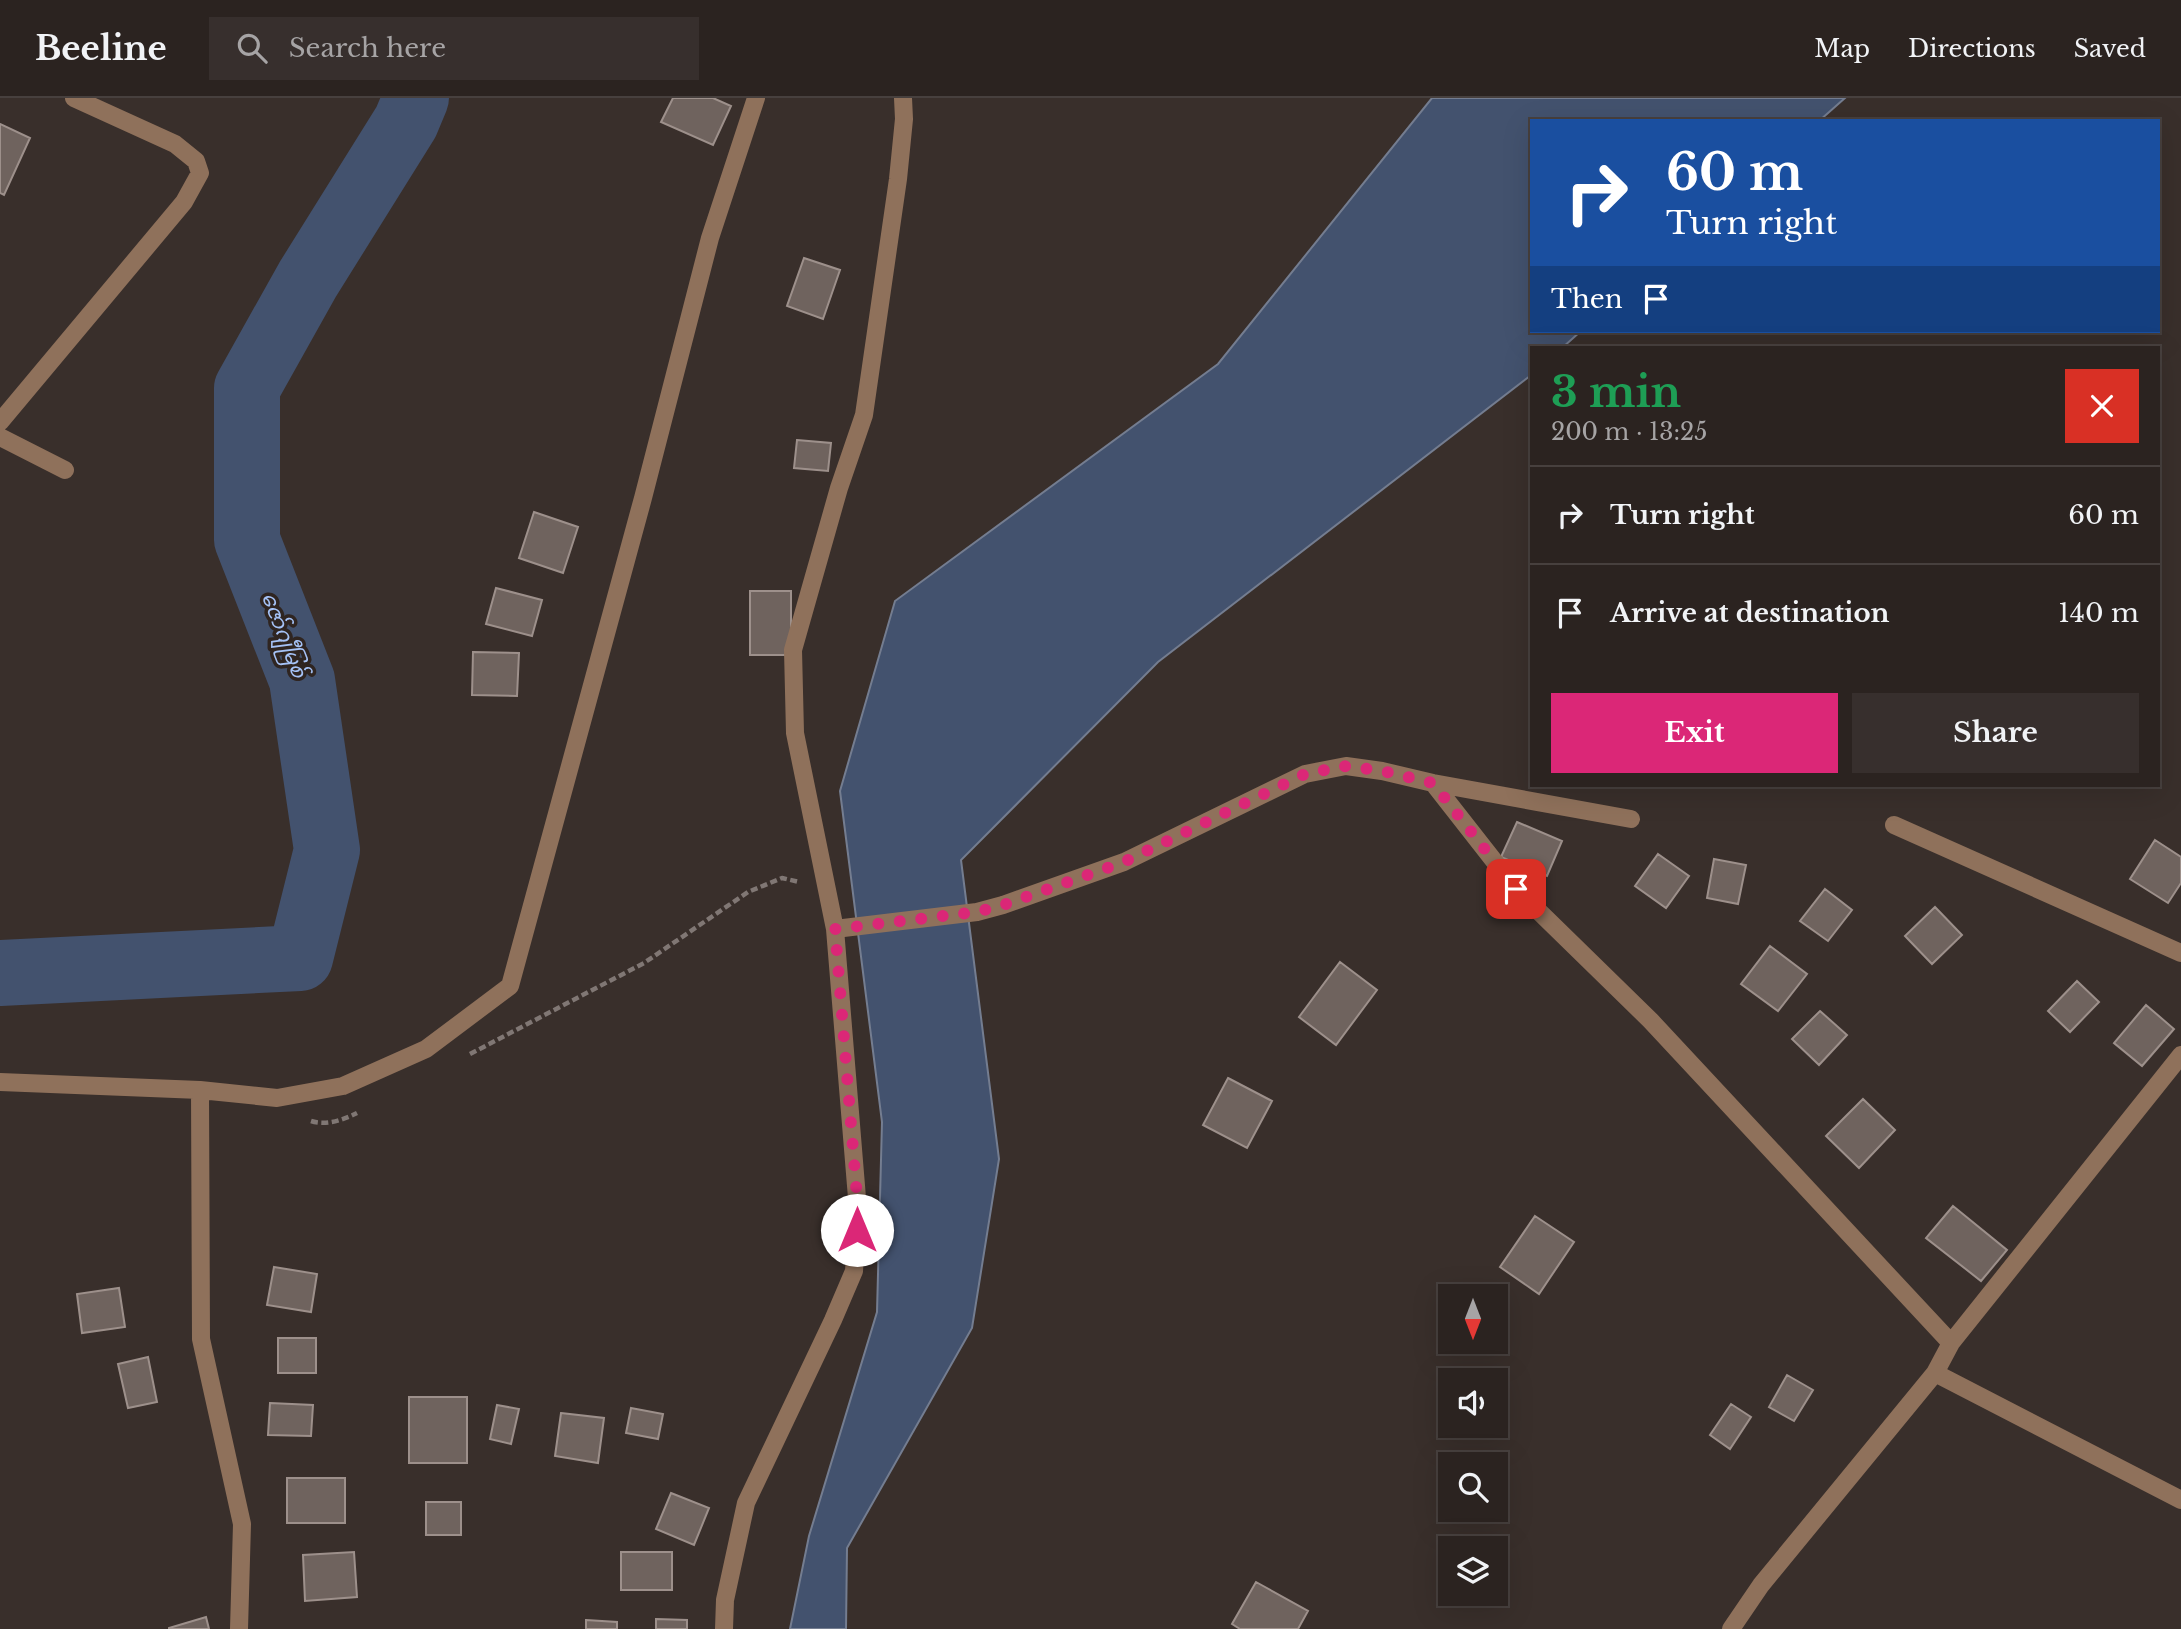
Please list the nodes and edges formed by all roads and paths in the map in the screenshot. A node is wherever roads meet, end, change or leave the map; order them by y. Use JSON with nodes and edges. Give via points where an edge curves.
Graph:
{"nodes":[{"id":1,"x":74,"y":98,"type":"edge"},
{"id":2,"x":756,"y":98,"type":"edge"},
{"id":3,"x":903,"y":98,"type":"edge"},
{"id":4,"x":0,"y":422,"type":"edge"},
{"id":5,"x":0,"y":437,"type":"edge"},
{"id":6,"x":65,"y":470,"type":"dead end"},
{"id":7,"x":1433,"y":783,"type":"junction"},
{"id":8,"x":1631,"y":819,"type":"dead end"},
{"id":9,"x":1894,"y":825,"type":"dead end"},
{"id":10,"x":828,"y":891,"type":"junction"},
{"id":11,"x":843,"y":928,"type":"junction"},
{"id":12,"x":2181,"y":953,"type":"edge"},
{"id":13,"x":2181,"y":1055,"type":"edge"},
{"id":14,"x":464,"y":1057,"type":"dead end"},
{"id":15,"x":0,"y":1082,"type":"edge"},
{"id":16,"x":200,"y":1090,"type":"junction"},
{"id":17,"x":277,"y":1098,"type":"junction"},
{"id":18,"x":367,"y":1107,"type":"dead end"},
{"id":19,"x":1951,"y":1343,"type":"junction"},
{"id":20,"x":1935,"y":1373,"type":"junction"},
{"id":21,"x":2181,"y":1500,"type":"edge"},
{"id":22,"x":239,"y":1629,"type":"edge"},
{"id":23,"x":724,"y":1629,"type":"edge"},
{"id":24,"x":1731,"y":1629,"type":"edge"}],
"edges":[{"from":1,"to":4,"type":"street","via":[[175,144],[195,161],[200,173],[184,202]]},
{"from":2,"to":17,"type":"street","via":[[710,239],[510,986],[426,1049],[343,1086]]},
{"from":3,"to":10,"type":"street","via":[[898,179],[864,415],[793,650],[795,733]]},
{"from":5,"to":6,"type":"street"},
{"from":7,"to":8,"type":"street"},
{"from":7,"to":11,"type":"street","via":[[1346,766],[1305,774],[1124,862],[1003,905]]},
{"from":7,"to":19,"type":"street","via":[[1516,889],[1651,1021]]},
{"from":9,"to":12,"type":"street"},
{"from":10,"to":11,"type":"street"},
{"from":10,"to":14,"type":"path","via":[[782,878],[748,892],[644,963]]},
{"from":11,"to":23,"type":"street","via":[[858,1210],[854,1270],[746,1503],[725,1600]]},
{"from":13,"to":19,"type":"street"},
{"from":15,"to":16,"type":"street"},
{"from":16,"to":17,"type":"street"},
{"from":16,"to":22,"type":"street","via":[[201,1339],[242,1524]]},
{"from":17,"to":18,"type":"path","via":[[293,1116],[317,1123],[343,1120]]},
{"from":19,"to":20,"type":"street"},
{"from":20,"to":21,"type":"street"},
{"from":20,"to":24,"type":"street","via":[[1761,1585]]}]}
